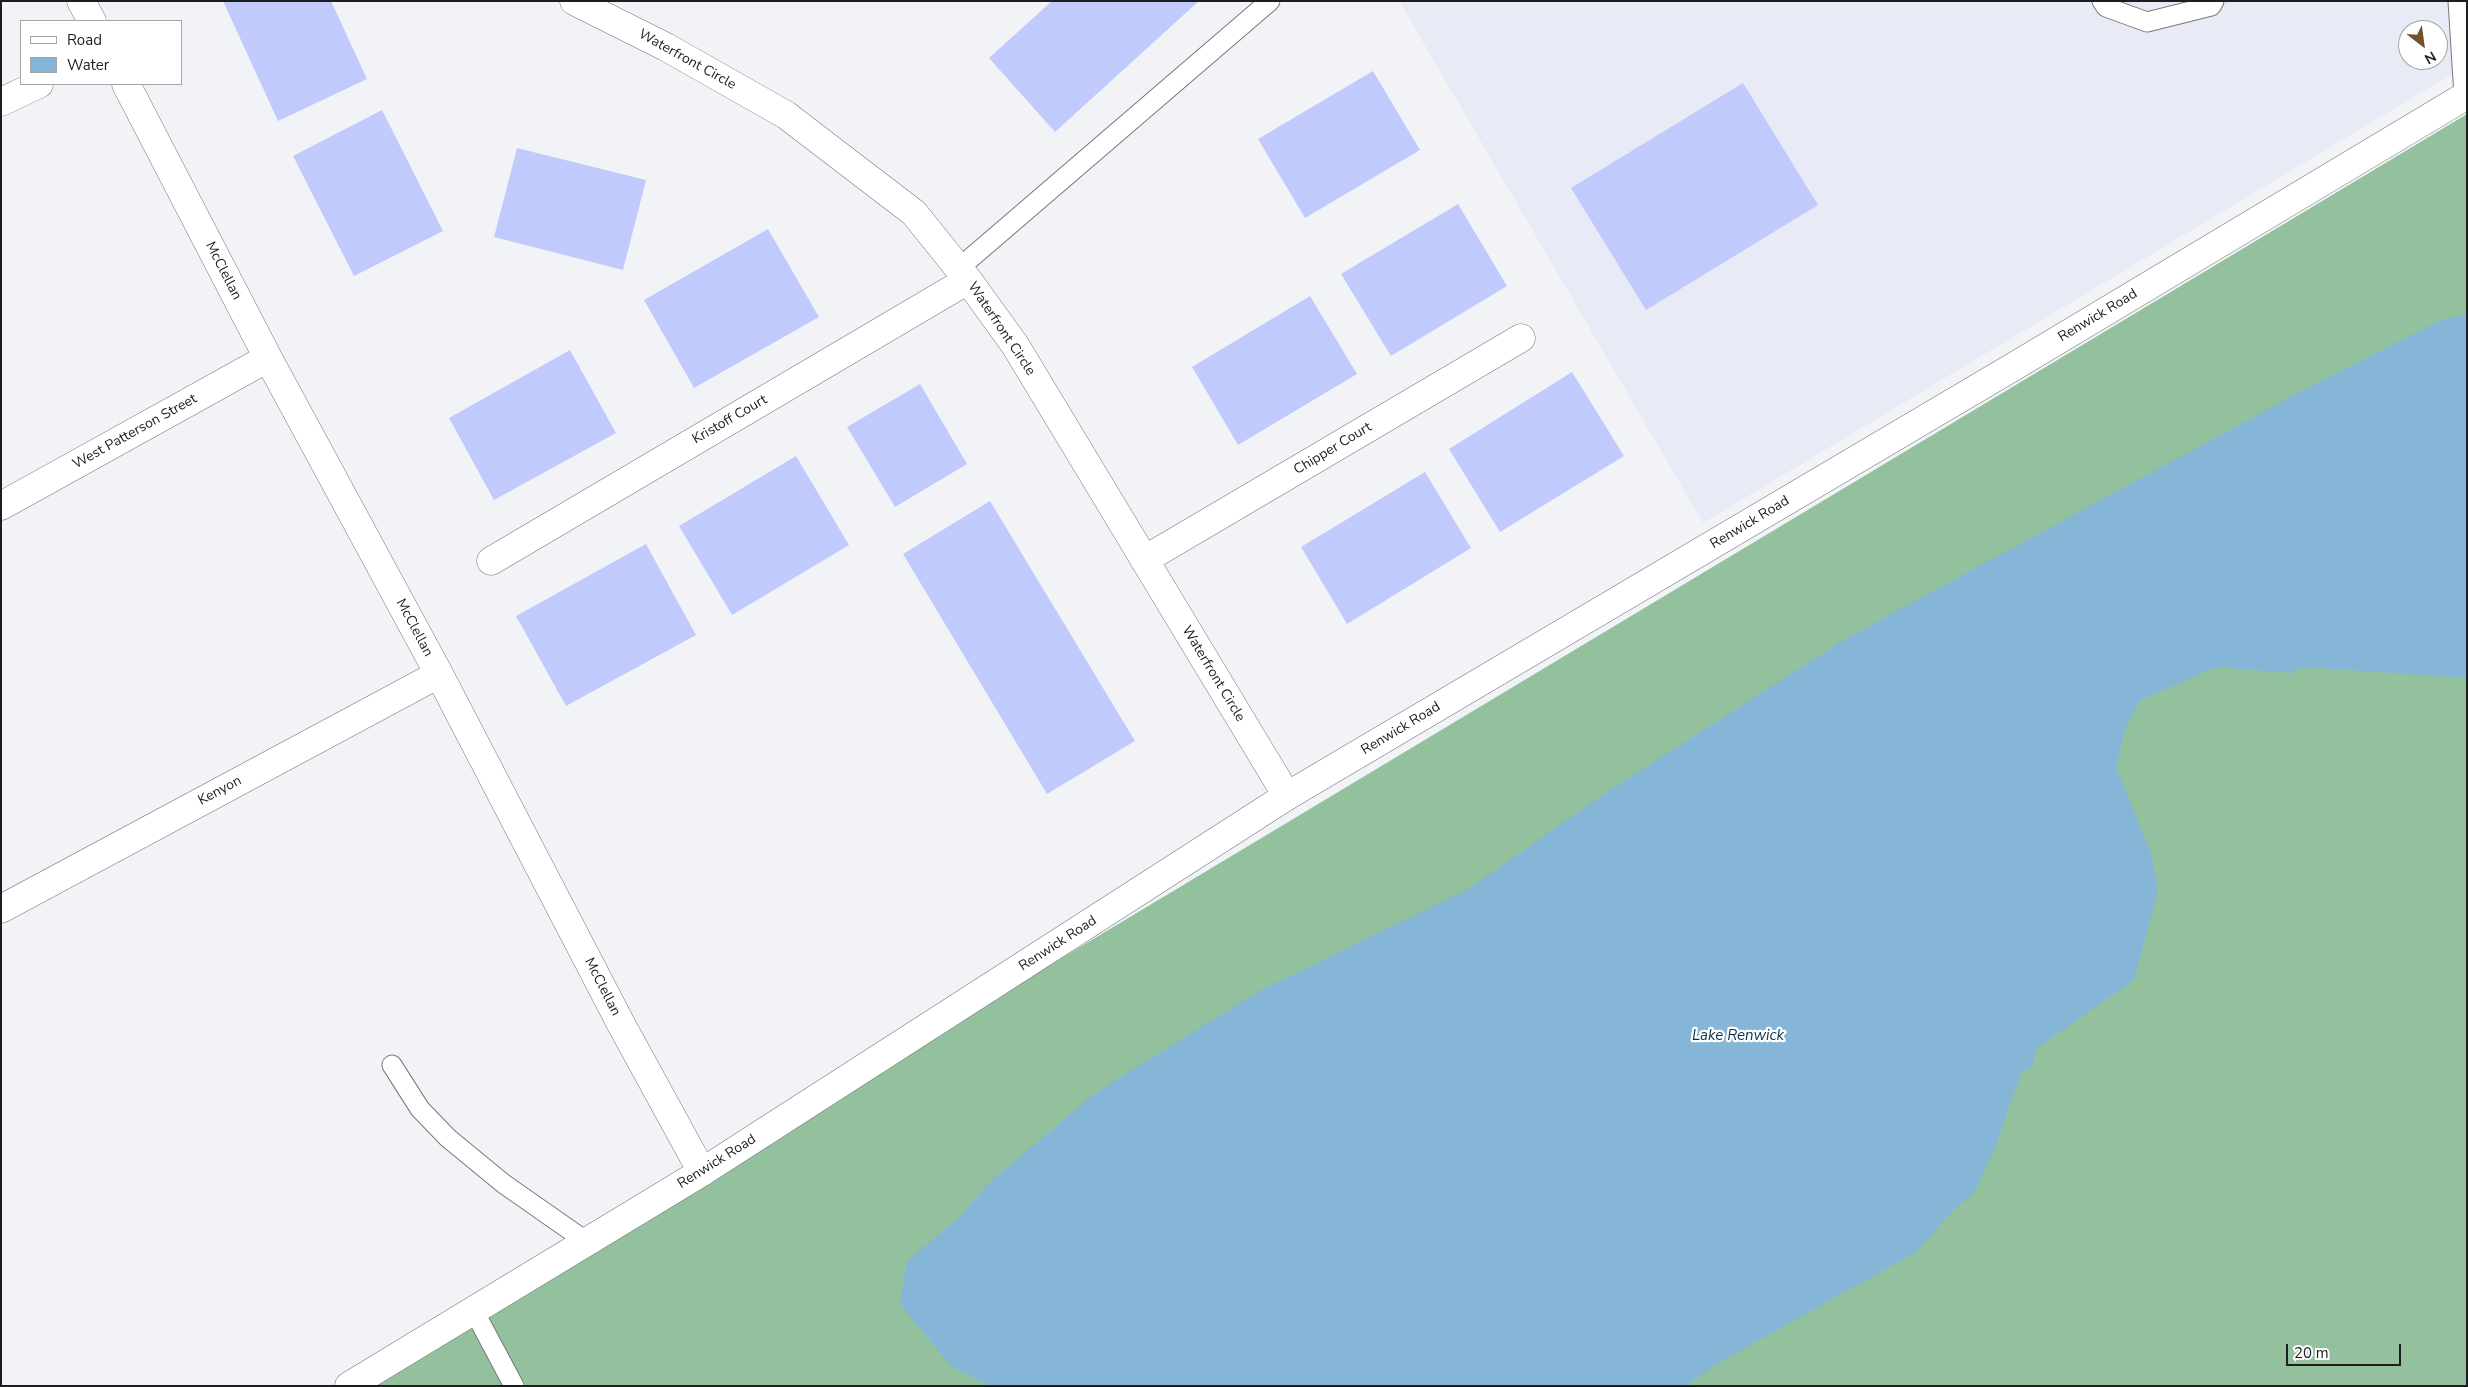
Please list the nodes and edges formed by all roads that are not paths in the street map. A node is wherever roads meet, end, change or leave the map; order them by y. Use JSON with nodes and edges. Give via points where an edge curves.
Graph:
{"nodes":[{"id":1,"x":82,"y":1,"type":"edge"},
{"id":2,"x":574,"y":1,"type":"edge"},
{"id":3,"x":1270,"y":1,"type":"edge"},
{"id":4,"x":2102,"y":1,"type":"edge"},
{"id":5,"x":2214,"y":1,"type":"edge"},
{"id":6,"x":2458,"y":1,"type":"edge"},
{"id":7,"x":92,"y":20,"type":"edge"},
{"id":8,"x":37,"y":85,"type":"edge"},
{"id":9,"x":127,"y":85,"type":"edge"},
{"id":10,"x":2466,"y":96,"type":"edge"},
{"id":11,"x":1,"y":102,"type":"edge"},
{"id":12,"x":963,"y":274,"type":"junction"},
{"id":13,"x":1521,"y":338,"type":"dead end"},
{"id":14,"x":268,"y":358,"type":"junction"},
{"id":15,"x":1,"y":506,"type":"edge"},
{"id":16,"x":491,"y":560,"type":"dead end"},
{"id":17,"x":1144,"y":560,"type":"junction"},
{"id":18,"x":439,"y":674,"type":"junction"},
{"id":19,"x":1286,"y":796,"type":"junction"},
{"id":20,"x":1,"y":909,"type":"edge"},
{"id":21,"x":392,"y":1065,"type":"dead end"},
{"id":22,"x":702,"y":1172,"type":"junction"},
{"id":23,"x":587,"y":1242,"type":"junction"},
{"id":24,"x":474,"y":1311,"type":"junction"},
{"id":25,"x":349,"y":1386,"type":"edge"},
{"id":26,"x":514,"y":1386,"type":"edge"}],
"edges":[{"from":1,"to":7,"type":"street"},
{"from":2,"to":12,"type":"street","name":"Waterfront Circle","via":[[666,47],[786,115],[914,212]]},
{"from":3,"to":12,"type":"lane"},
{"from":4,"to":5,"type":"lane","via":[[2106,7],[2147,22],[2211,6]]},
{"from":6,"to":10,"type":"lane"},
{"from":8,"to":11,"type":"street"},
{"from":9,"to":14,"type":"street","name":"McClellan"},
{"from":10,"to":19,"type":"street","name":"Renwick Road","via":[[2013,368]]},
{"from":12,"to":16,"type":"street","name":"Kristoff Court"},
{"from":12,"to":17,"type":"street","name":"Waterfront Circle","via":[[1015,345]]},
{"from":13,"to":17,"type":"street","name":"Chipper Court"},
{"from":14,"to":15,"type":"street","name":"West Patterson Street"},
{"from":14,"to":18,"type":"street","name":"McClellan"},
{"from":17,"to":19,"type":"street","name":"Waterfront Circle"},
{"from":18,"to":20,"type":"street","name":"Kenyon"},
{"from":18,"to":22,"type":"street","name":"McClellan","via":[[616,1015]]},
{"from":19,"to":22,"type":"street","name":"Renwick Road"},
{"from":21,"to":23,"type":"lane","via":[[420,1109],[448,1138],[504,1184]]},
{"from":22,"to":23,"type":"street","name":"Renwick Road"},
{"from":23,"to":24,"type":"street","name":"Renwick Road"},
{"from":24,"to":25,"type":"street","name":"Renwick Road"},
{"from":24,"to":26,"type":"lane"}]}
